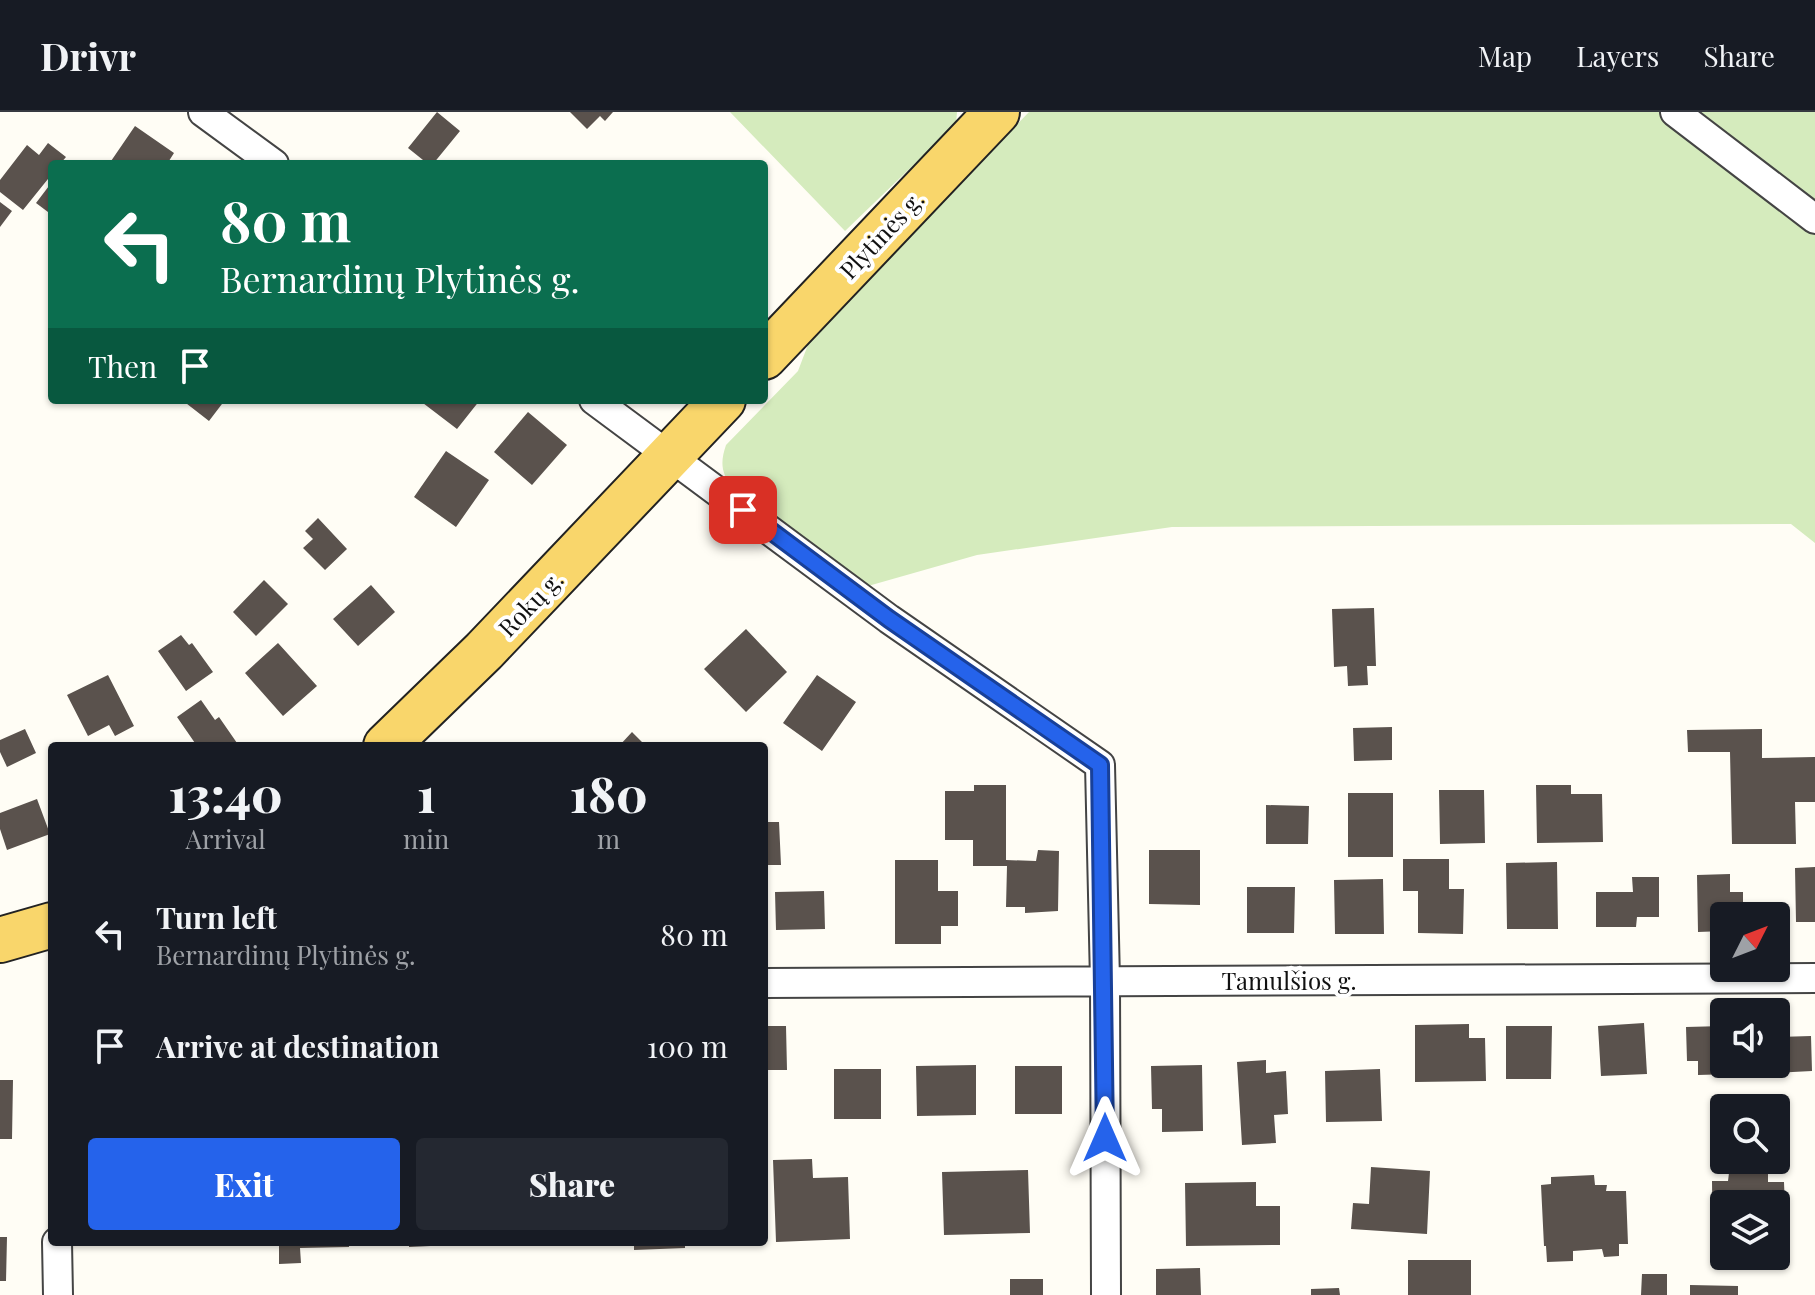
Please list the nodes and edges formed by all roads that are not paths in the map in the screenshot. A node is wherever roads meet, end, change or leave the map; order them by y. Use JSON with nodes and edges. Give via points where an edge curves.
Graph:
{"nodes":[{"id":1,"x":203,"y":112,"type":"edge"},
{"id":2,"x":997,"y":112,"type":"edge"},
{"id":3,"x":1675,"y":112,"type":"edge"},
{"id":4,"x":269,"y":160,"type":"edge"},
{"id":5,"x":1815,"y":219,"type":"edge"},
{"id":6,"x":768,"y":353,"type":"edge"},
{"id":7,"x":599,"y":404,"type":"edge"},
{"id":8,"x":719,"y":404,"type":"edge"},
{"id":9,"x":670,"y":456,"type":"junction"},
{"id":10,"x":390,"y":742,"type":"edge"},
{"id":11,"x":48,"y":926,"type":"edge"},
{"id":12,"x":0,"y":940,"type":"edge"},
{"id":13,"x":1815,"y":978,"type":"edge"},
{"id":14,"x":1105,"y":981,"type":"junction"},
{"id":15,"x":768,"y":983,"type":"edge"},
{"id":16,"x":57,"y":1246,"type":"edge"},
{"id":17,"x":58,"y":1295,"type":"edge"},
{"id":18,"x":1106,"y":1295,"type":"edge"}],
"edges":[{"from":1,"to":4,"type":"street"},
{"from":2,"to":6,"type":"main road","name":"Plytinės g."},
{"from":3,"to":5,"type":"street"},
{"from":7,"to":9,"type":"street"},
{"from":8,"to":9,"type":"main road"},
{"from":9,"to":10,"type":"main road","name":"Rokų g."},
{"from":9,"to":14,"type":"street","via":[[889,619],[1100,765]]},
{"from":11,"to":12,"type":"main road"},
{"from":13,"to":14,"type":"street","name":"Tamulšios g."},
{"from":14,"to":15,"type":"street","name":"Tamulšios g."},
{"from":14,"to":18,"type":"street"},
{"from":16,"to":17,"type":"street"}]}
